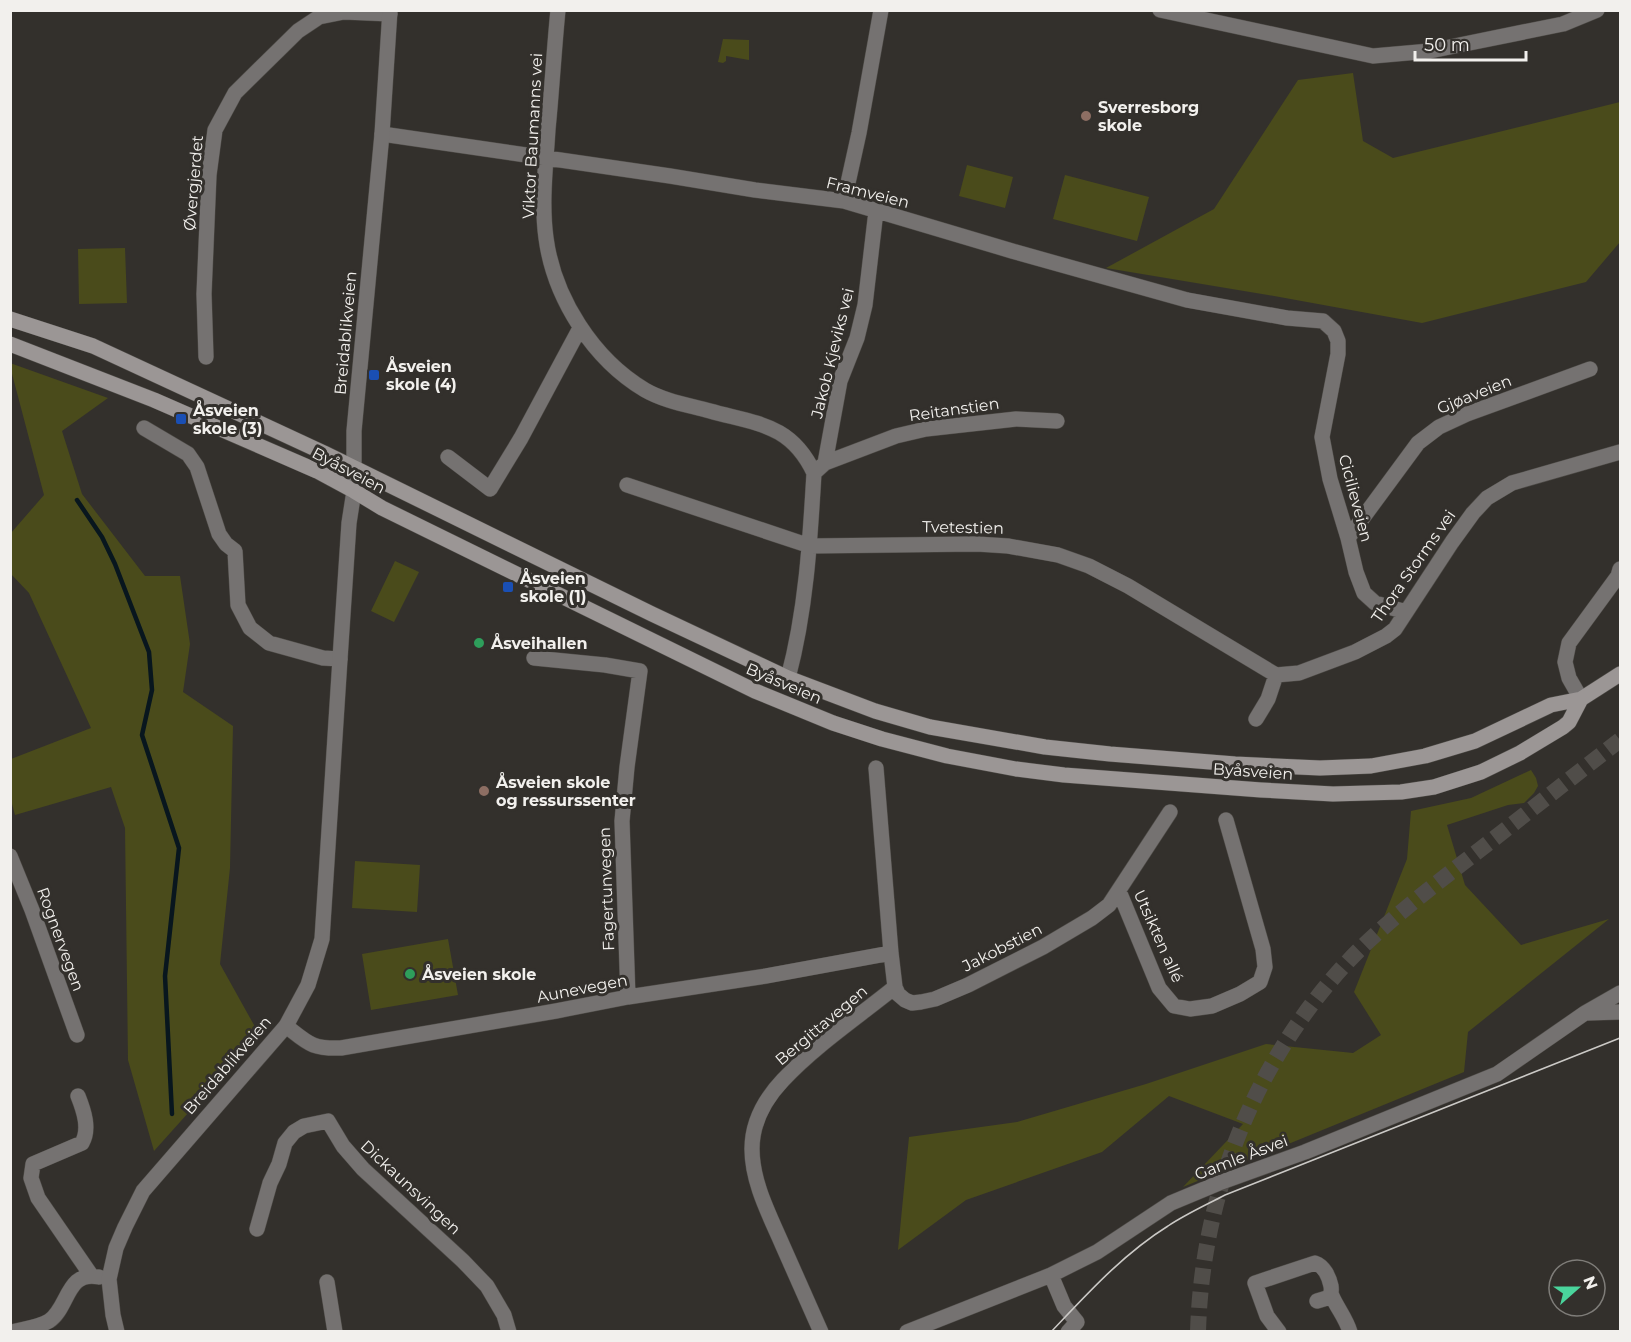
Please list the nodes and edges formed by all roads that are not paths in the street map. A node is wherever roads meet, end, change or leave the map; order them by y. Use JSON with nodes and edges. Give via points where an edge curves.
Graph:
{"nodes":[{"id":1,"x":558,"y":10,"type":"edge"},
{"id":2,"x":881,"y":10,"type":"edge"},
{"id":3,"x":1160,"y":10,"type":"edge"},
{"id":4,"x":1597,"y":10,"type":"edge"},
{"id":5,"x":390,"y":12,"type":"edge"},
{"id":6,"x":382,"y":134,"type":"junction"},
{"id":7,"x":546,"y":158,"type":"junction"},
{"id":8,"x":844,"y":201,"type":"junction"},
{"id":9,"x":876,"y":211,"type":"junction"},
{"id":10,"x":10,"y":319,"type":"edge"},
{"id":11,"x":580,"y":328,"type":"junction"},
{"id":12,"x":1334,"y":330,"type":"joint"},
{"id":13,"x":10,"y":344,"type":"edge"},
{"id":14,"x":206,"y":357,"type":"dead end"},
{"id":15,"x":1590,"y":369,"type":"dead end"},
{"id":16,"x":1057,"y":421,"type":"dead end"},
{"id":17,"x":144,"y":428,"type":"dead end"},
{"id":18,"x":1620,"y":452,"type":"edge"},
{"id":19,"x":448,"y":457,"type":"dead end"},
{"id":20,"x":820,"y":468,"type":"junction"},
{"id":21,"x":354,"y":469,"type":"junction"},
{"id":22,"x":627,"y":485,"type":"dead end"},
{"id":23,"x":354,"y":490,"type":"junction"},
{"id":24,"x":1348,"y":538,"type":"junction"},
{"id":25,"x":810,"y":546,"type":"junction"},
{"id":26,"x":1620,"y":574,"type":"edge"},
{"id":27,"x":1406,"y":612,"type":"junction"},
{"id":28,"x":534,"y":658,"type":"dead end"},
{"id":29,"x":340,"y":659,"type":"junction"},
{"id":30,"x":1620,"y":674,"type":"edge"},
{"id":31,"x":1276,"y":675,"type":"junction"},
{"id":32,"x":788,"y":678,"type":"junction"},
{"id":33,"x":1581,"y":699,"type":"junction"},
{"id":34,"x":1256,"y":719,"type":"dead end"},
{"id":35,"x":876,"y":768,"type":"dead end"},
{"id":36,"x":1170,"y":812,"type":"dead end"},
{"id":37,"x":1226,"y":820,"type":"dead end"},
{"id":38,"x":10,"y":856,"type":"edge"},
{"id":39,"x":1119,"y":891,"type":"junction"},
{"id":40,"x":891,"y":953,"type":"junction"},
{"id":41,"x":895,"y":987,"type":"junction"},
{"id":42,"x":1620,"y":993,"type":"edge"},
{"id":43,"x":628,"y":997,"type":"junction"},
{"id":44,"x":1620,"y":1012,"type":"edge"},
{"id":45,"x":1585,"y":1013,"type":"junction"},
{"id":46,"x":285,"y":1026,"type":"junction"},
{"id":47,"x":77,"y":1035,"type":"dead end"},
{"id":48,"x":78,"y":1096,"type":"dead end"},
{"id":49,"x":256,"y":1229,"type":"dead end"},
{"id":50,"x":91,"y":1275,"type":"junction"},
{"id":51,"x":1051,"y":1275,"type":"junction"},
{"id":52,"x":109,"y":1279,"type":"junction"},
{"id":53,"x":327,"y":1282,"type":"dead end"},
{"id":54,"x":12,"y":1332,"type":"edge"},
{"id":55,"x":117,"y":1332,"type":"edge"},
{"id":56,"x":335,"y":1332,"type":"edge"},
{"id":57,"x":509,"y":1332,"type":"edge"},
{"id":58,"x":821,"y":1332,"type":"edge"},
{"id":59,"x":907,"y":1332,"type":"edge"},
{"id":60,"x":1068,"y":1332,"type":"edge"},
{"id":61,"x":1279,"y":1332,"type":"edge"},
{"id":62,"x":1350,"y":1332,"type":"edge"}],
"edges":[{"from":1,"to":7,"type":"street","name":"Viktor Baumanns vei"},
{"from":2,"to":8,"type":"street"},
{"from":3,"to":4,"type":"street","via":[[1373,56],[1463,45],[1563,24]]},
{"from":5,"to":6,"type":"street","name":"Breidablikveien"},
{"from":5,"to":14,"type":"street","name":"Øvergjerdet","via":[[344,12],[319,17],[298,31],[235,93],[215,130],[209,174],[204,294]]},
{"from":6,"to":7,"type":"street","name":"Framveien"},
{"from":6,"to":21,"type":"street","name":"Breidablikveien","via":[[354,431]]},
{"from":7,"to":8,"type":"street","name":"Framveien"},
{"from":7,"to":11,"type":"street","name":"Viktor Baumanns vei","via":[[546,237],[561,292]]},
{"from":8,"to":9,"type":"street","name":"Framveien"},
{"from":9,"to":12,"type":"street","name":"Framveien","via":[[1187,300],[1323,321]]},
{"from":9,"to":20,"type":"street","name":"Jakob Kjeviks vei","via":[[865,305],[840,381]]},
{"from":10,"to":21,"type":"main road","name":"Byåsveien","via":[[93,346]]},
{"from":11,"to":19,"type":"street","via":[[490,489]]},
{"from":11,"to":20,"type":"street","name":"Viktor Baumanns vei","via":[[618,370],[646,391],[767,427],[786,436]]},
{"from":12,"to":24,"type":"street","name":"Cicilieveien","via":[[1338,354],[1322,437]]},
{"from":13,"to":23,"type":"main road","name":"Byåsveien","via":[[154,400]]},
{"from":15,"to":24,"type":"street","name":"Gjøaveien","via":[[1439,427],[1419,443]]},
{"from":16,"to":20,"type":"street","name":"Reitanstien","via":[[1016,419],[927,429],[896,436]]},
{"from":17,"to":29,"type":"street","via":[[188,454],[197,467],[219,534],[235,551],[238,605],[250,628],[269,643]]},
{"from":18,"to":27,"type":"street","name":"Thora Storms vei","via":[[1512,483],[1488,498],[1452,542]]},
{"from":20,"to":25,"type":"street","name":"Jakob Kjeviks vei"},
{"from":21,"to":23,"type":"street","name":"Breidablikveien"},
{"from":21,"to":32,"type":"main road","name":"Byåsveien"},
{"from":22,"to":25,"type":"street","name":"Tvetestien"},
{"from":23,"to":29,"type":"street","name":"Breidablikveien"},
{"from":23,"to":33,"type":"main road","name":"Byåsveien","via":[[382,508],[755,691],[882,739],[1016,769],[1285,792],[1401,792],[1472,775],[1520,753],[1569,722]]},
{"from":24,"to":27,"type":"street","name":"Cicilieveien","via":[[1364,592],[1375,603]]},
{"from":25,"to":31,"type":"street","name":"Tvetestien","via":[[977,544],[1058,555],[1128,586]]},
{"from":25,"to":32,"type":"street","name":"Jakob Kjeviks vei"},
{"from":26,"to":33,"type":"street","via":[[1569,643],[1565,662]]},
{"from":27,"to":31,"type":"street","name":"Thora Storms vei","via":[[1395,629],[1355,652],[1299,673]]},
{"from":28,"to":43,"type":"street","name":"Fagertunvegen","via":[[640,671],[622,821]]},
{"from":29,"to":46,"type":"street","name":"Breidablikveien","via":[[322,939],[308,985]]},
{"from":30,"to":33,"type":"main road","name":"Byåsveien"},
{"from":31,"to":34,"type":"street"},
{"from":32,"to":33,"type":"main road","name":"Byåsveien","via":[[930,727],[1022,744],[1320,768],[1371,766],[1425,756],[1475,741],[1551,705]]},
{"from":35,"to":40,"type":"street"},
{"from":36,"to":39,"type":"street","name":"Utsikten allé"},
{"from":37,"to":39,"type":"street","name":"Utsikten allé","via":[[1263,949],[1265,967],[1260,982],[1212,1006],[1174,1006],[1159,988]]},
{"from":38,"to":47,"type":"street","name":"Rognervegen"},
{"from":39,"to":41,"type":"street","name":"Jakobstien","via":[[1092,918],[951,993],[912,1003],[898,994]]},
{"from":40,"to":41,"type":"street"},
{"from":40,"to":43,"type":"street","name":"Aunevegen"},
{"from":41,"to":58,"type":"street","name":"Bergittavegen","via":[[782,1082],[769,1097],[754,1130],[753,1162],[759,1186]]},
{"from":42,"to":45,"type":"street","name":"Gamle Åsvei"},
{"from":43,"to":46,"type":"street","name":"Aunevegen","via":[[341,1048],[313,1047]]},
{"from":44,"to":45,"type":"street"},
{"from":45,"to":51,"type":"street","name":"Gamle Åsvei","via":[[1497,1074],[1171,1203],[1097,1252]]},
{"from":46,"to":52,"type":"street","name":"Breidablikveien","via":[[143,1191],[116,1248]]},
{"from":48,"to":50,"type":"street","via":[[86,1129],[82,1143],[33,1164],[31,1178],[38,1198]]},
{"from":49,"to":57,"type":"street","name":"Dickaunsvingen","via":[[285,1143],[304,1126],[328,1121],[342,1146],[363,1169],[487,1286]]},
{"from":50,"to":52,"type":"street"},
{"from":50,"to":54,"type":"street","via":[[70,1287],[49,1321]]},
{"from":51,"to":59,"type":"street","name":"Gamle Åsvei"},
{"from":51,"to":60,"type":"street","via":[[1064,1306],[1077,1322]]},
{"from":52,"to":55,"type":"street","name":"Breidablikveien"},
{"from":53,"to":56,"type":"street"},
{"from":61,"to":62,"type":"street","via":[[1267,1316],[1255,1283],[1315,1263],[1321,1265],[1331,1287],[1324,1298],[1344,1316]]}]}
